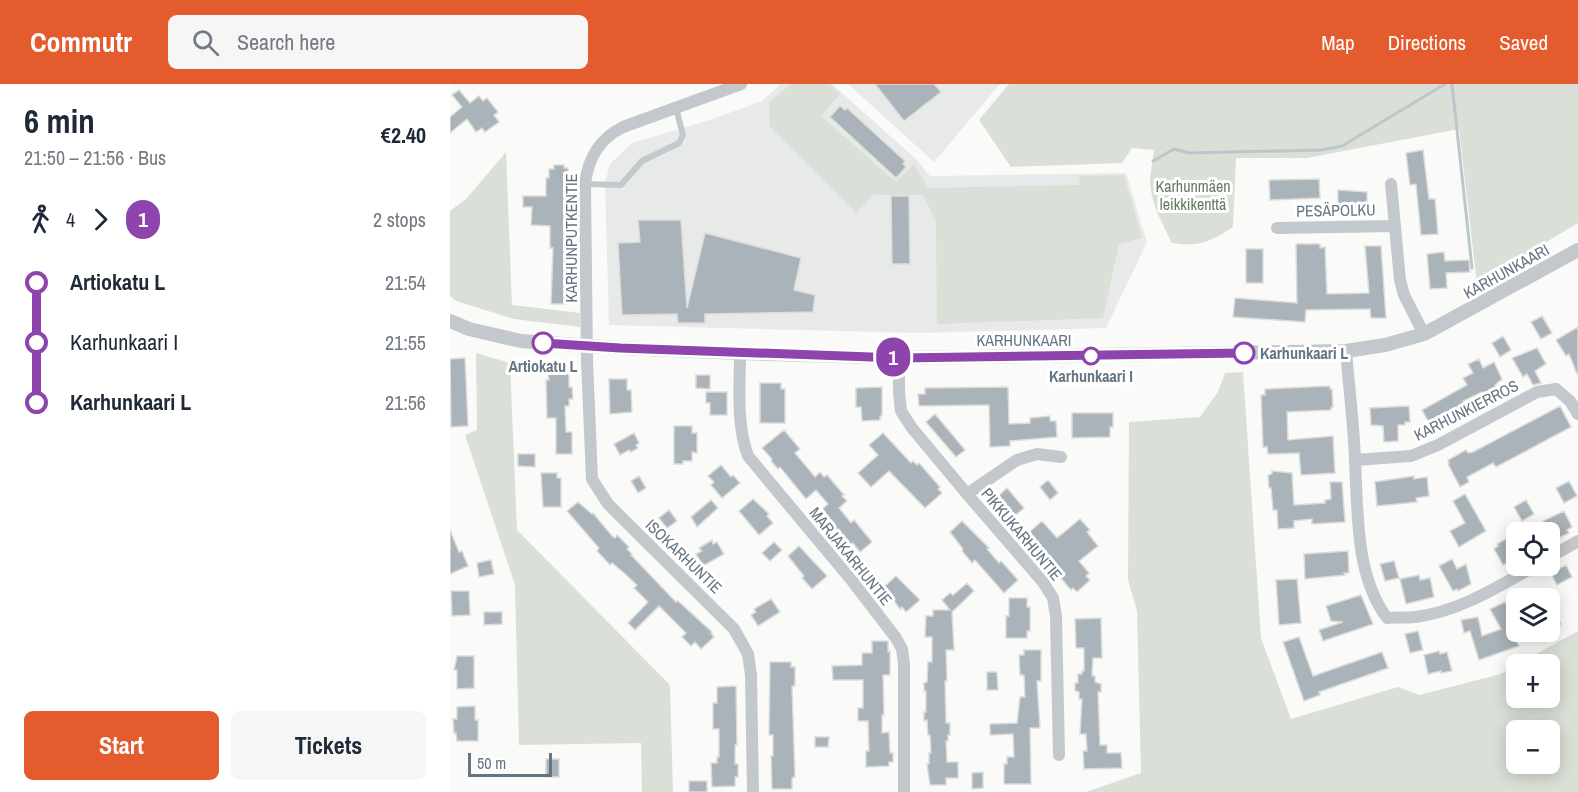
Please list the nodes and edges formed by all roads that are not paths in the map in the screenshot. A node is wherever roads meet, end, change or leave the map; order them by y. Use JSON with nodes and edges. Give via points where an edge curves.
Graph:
{"nodes":[{"id":1,"x":741,"y":84,"type":"edge"},
{"id":2,"x":676,"y":108,"type":"junction"},
{"id":3,"x":585,"y":184,"type":"junction"},
{"id":4,"x":1391,"y":184,"type":"dead end"},
{"id":5,"x":1394,"y":226,"type":"junction"},
{"id":6,"x":1277,"y":228,"type":"dead end"},
{"id":7,"x":1578,"y":250,"type":"edge"},
{"id":8,"x":450,"y":321,"type":"edge"},
{"id":9,"x":1424,"y":334,"type":"junction"},
{"id":10,"x":587,"y":347,"type":"junction"},
{"id":11,"x":1346,"y":351,"type":"junction"},
{"id":12,"x":740,"y":353,"type":"junction"},
{"id":13,"x":899,"y":358,"type":"junction"},
{"id":14,"x":1578,"y":414,"type":"edge"},
{"id":15,"x":1061,"y":458,"type":"dead end"},
{"id":16,"x":1355,"y":460,"type":"junction"},
{"id":17,"x":967,"y":494,"type":"junction"},
{"id":18,"x":1578,"y":541,"type":"edge"},
{"id":19,"x":1560,"y":551,"type":"edge"},
{"id":20,"x":1517,"y":576,"type":"edge"},
{"id":21,"x":1059,"y":755,"type":"dead end"},
{"id":22,"x":753,"y":792,"type":"edge"},
{"id":23,"x":904,"y":792,"type":"edge"}],
"edges":[{"from":1,"to":2,"type":"street","name":"KARHUNPUTKENTIE"},
{"from":2,"to":3,"type":"street","name":"KARHUNPUTKENTIE","via":[[623,127],[606,139],[590,159]]},
{"from":2,"to":3,"type":"lane","via":[[683,135],[679,143],[642,161],[621,185]]},
{"from":3,"to":10,"type":"street","name":"KARHUNPUTKENTIE"},
{"from":4,"to":5,"type":"street"},
{"from":5,"to":6,"type":"street","name":"PESÄPOLKU"},
{"from":5,"to":9,"type":"street","via":[[1404,295]]},
{"from":7,"to":9,"type":"street","name":"KARHUNKAARI"},
{"from":8,"to":10,"type":"street","name":"KARHUNKAARI","via":[[521,341]]},
{"from":9,"to":11,"type":"street","name":"KARHUNKAARI"},
{"from":10,"to":12,"type":"street","name":"KARHUNKAARI"},
{"from":10,"to":22,"type":"street","name":"ISOKARHUNTIE","via":[[592,479],[608,504],[734,629],[748,654]]},
{"from":11,"to":13,"type":"street","name":"KARHUNKAARI"},
{"from":11,"to":16,"type":"street"},
{"from":12,"to":13,"type":"street","name":"KARHUNKAARI"},
{"from":12,"to":23,"type":"street","name":"MARJAKARHUNTIE","via":[[740,425],[748,456],[853,582],[902,649]]},
{"from":13,"to":17,"type":"street","name":"PIKKUKARHUNTIE","via":[[901,411]]},
{"from":14,"to":16,"type":"street","name":"KARHUNKIERROS","via":[[1556,389],[1537,392],[1411,456]]},
{"from":15,"to":17,"type":"street","via":[[1038,454],[1017,459]]},
{"from":16,"to":20,"type":"street","via":[[1362,553],[1377,605],[1387,618],[1416,617],[1450,608]]},
{"from":17,"to":21,"type":"street","name":"PIKKUKARHUNTIE","via":[[1053,598]]},
{"from":18,"to":19,"type":"street"}]}
